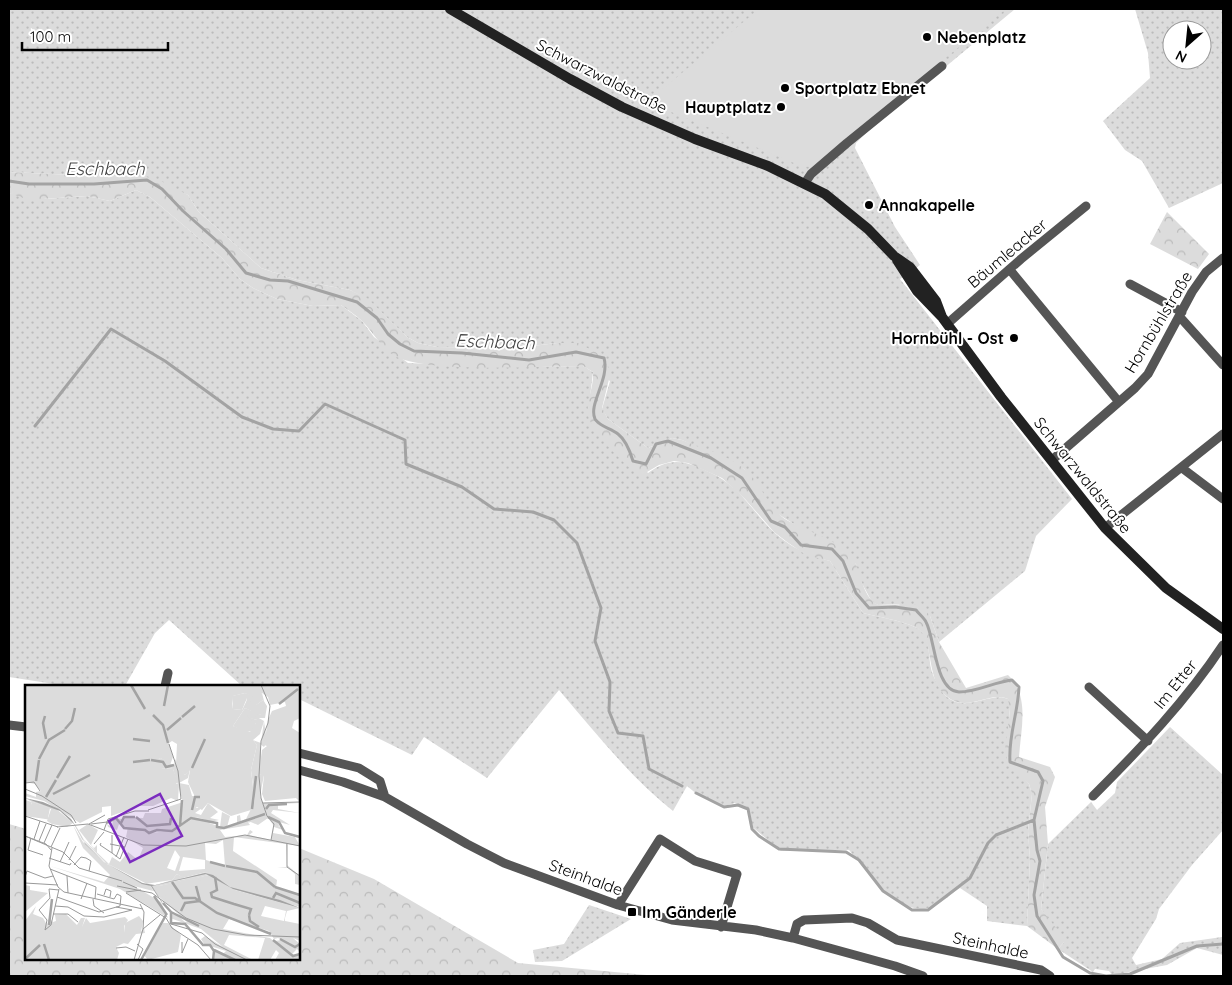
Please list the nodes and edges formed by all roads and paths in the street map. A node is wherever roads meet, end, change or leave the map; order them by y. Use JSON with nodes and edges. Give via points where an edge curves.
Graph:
{"nodes":[{"id":1,"x":450,"y":9,"type":"edge"},
{"id":2,"x":942,"y":66,"type":"dead end"},
{"id":3,"x":805,"y":183,"type":"junction"},
{"id":4,"x":1086,"y":206,"type":"dead end"},
{"id":5,"x":1223,"y":258,"type":"edge"},
{"id":6,"x":1010,"y":270,"type":"junction"},
{"id":7,"x":1130,"y":284,"type":"dead end"},
{"id":8,"x":1181,"y":314,"type":"junction"},
{"id":9,"x":944,"y":321,"type":"junction"},
{"id":10,"x":1223,"y":365,"type":"edge"},
{"id":11,"x":1119,"y":402,"type":"junction"},
{"id":12,"x":1223,"y":434,"type":"edge"},
{"id":13,"x":1052,"y":460,"type":"junction"},
{"id":14,"x":1182,"y":468,"type":"junction"},
{"id":15,"x":1223,"y":499,"type":"edge"},
{"id":16,"x":1105,"y":528,"type":"junction"},
{"id":17,"x":1223,"y":629,"type":"edge"},
{"id":18,"x":1223,"y":645,"type":"edge"},
{"id":19,"x":168,"y":673,"type":"dead end"},
{"id":20,"x":165,"y":685,"type":"edge"},
{"id":21,"x":1089,"y":687,"type":"dead end"},
{"id":22,"x":9,"y":725,"type":"edge"},
{"id":23,"x":25,"y":727,"type":"edge"},
{"id":24,"x":1148,"y":741,"type":"junction"},
{"id":25,"x":300,"y":753,"type":"edge"},
{"id":26,"x":300,"y":770,"type":"edge"},
{"id":27,"x":1093,"y":796,"type":"dead end"},
{"id":28,"x":385,"y":797,"type":"junction"},
{"id":29,"x":618,"y":905,"type":"junction"},
{"id":30,"x":721,"y":927,"type":"junction"},
{"id":31,"x":793,"y":938,"type":"junction"},
{"id":32,"x":923,"y":976,"type":"edge"},
{"id":33,"x":1050,"y":976,"type":"edge"}],
"edges":[{"from":1,"to":3,"type":"main road","name":"Schwarzwaldstraße","via":[[528,56],[622,106]]},
{"from":2,"to":3,"type":"street","via":[[847,143]]},
{"from":3,"to":9,"type":"main road","name":"Schwarzwaldstraße","via":[[839,204],[910,268],[926,285]]},
{"from":4,"to":6,"type":"street","name":"Bäumleacker"},
{"from":5,"to":8,"type":"street","name":"Hornbühlstraße","via":[[1200,280]]},
{"from":6,"to":9,"type":"street","name":"Bäumleacker"},
{"from":6,"to":11,"type":"street"},
{"from":7,"to":8,"type":"street"},
{"from":8,"to":10,"type":"street"},
{"from":8,"to":11,"type":"street","name":"Hornbühlstraße","via":[[1148,374]]},
{"from":9,"to":13,"type":"main road","name":"Schwarzwaldstraße"},
{"from":11,"to":13,"type":"street","name":"Hornbühlstraße"},
{"from":12,"to":14,"type":"street"},
{"from":13,"to":16,"type":"main road","name":"Schwarzwaldstraße"},
{"from":14,"to":15,"type":"street"},
{"from":14,"to":16,"type":"street"},
{"from":16,"to":17,"type":"main road","name":"Schwarzwaldstraße","via":[[1166,588]]},
{"from":18,"to":24,"type":"street","name":"Im Etter","via":[[1201,678]]},
{"from":19,"to":20,"type":"street"},
{"from":21,"to":24,"type":"street"},
{"from":22,"to":23,"type":"street"},
{"from":24,"to":27,"type":"street","name":"Im Etter"},
{"from":25,"to":28,"type":"street","name":"Steinhalde","via":[[358,768],[380,781]]},
{"from":26,"to":28,"type":"street","name":"Steinhalde"},
{"from":28,"to":29,"type":"street","name":"Steinhalde","via":[[504,863]]},
{"from":29,"to":30,"type":"street","name":"Steinhalde","via":[[672,920]]},
{"from":29,"to":30,"type":"street","via":[[660,839],[695,862],[737,874]]},
{"from":30,"to":31,"type":"street","name":"Steinhalde"},
{"from":31,"to":32,"type":"street","name":"Steinhalde"},
{"from":31,"to":33,"type":"street","name":"Steinhalde","via":[[797,924],[804,920],[852,918],[868,923],[897,940],[1041,970]]}]}
